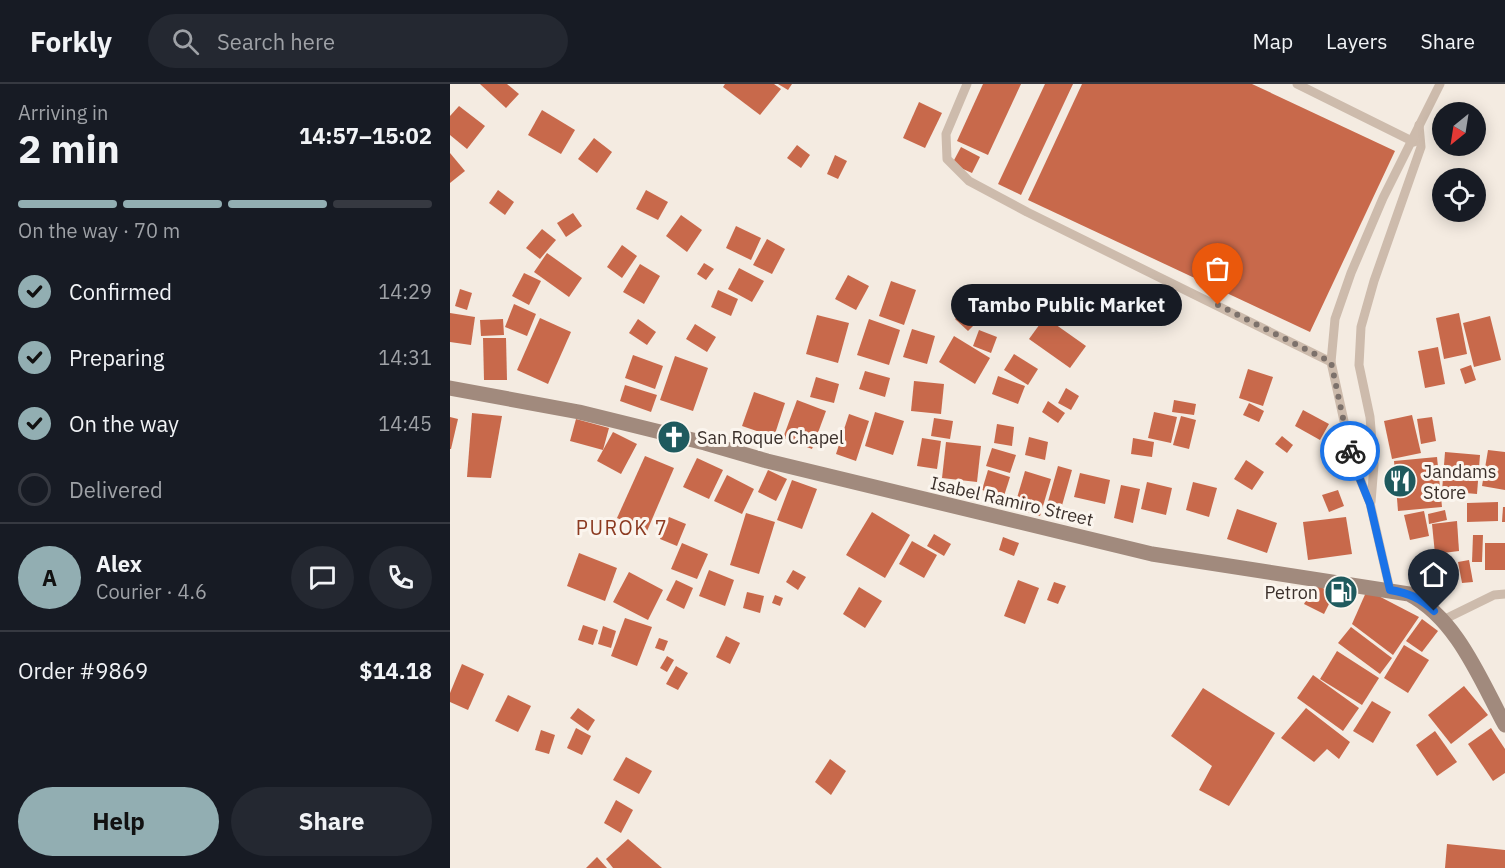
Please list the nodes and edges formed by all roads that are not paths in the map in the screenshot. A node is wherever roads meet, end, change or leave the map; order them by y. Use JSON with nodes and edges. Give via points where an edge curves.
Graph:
{"nodes":[{"id":1,"x":967,"y":84,"type":"edge"},
{"id":2,"x":1297,"y":84,"type":"edge"},
{"id":3,"x":1440,"y":84,"type":"edge"},
{"id":4,"x":1419,"y":125,"type":"junction"},
{"id":5,"x":1411,"y":140,"type":"junction"},
{"id":6,"x":1421,"y":147,"type":"junction"},
{"id":7,"x":1331,"y":362,"type":"junction"},
{"id":8,"x":450,"y":387,"type":"edge"},
{"id":9,"x":1370,"y":504,"type":"junction"},
{"id":10,"x":1390,"y":590,"type":"junction"},
{"id":11,"x":1505,"y":594,"type":"edge"},
{"id":12,"x":1443,"y":620,"type":"junction"},
{"id":13,"x":1505,"y":725,"type":"edge"}],
"edges":[{"from":1,"to":7,"type":"lane","via":[[946,134],[947,159],[969,181]]},
{"from":2,"to":5,"type":"lane"},
{"from":3,"to":4,"type":"lane"},
{"from":4,"to":5,"type":"lane"},
{"from":4,"to":6,"type":"lane"},
{"from":5,"to":6,"type":"lane"},
{"from":5,"to":7,"type":"lane","via":[[1351,273],[1335,319]]},
{"from":6,"to":9,"type":"lane","via":[[1361,327],[1359,365],[1370,417],[1374,465]]},
{"from":7,"to":9,"type":"lane","via":[[1353,462]]},
{"from":8,"to":10,"type":"street","name":"Isabel Ramiro Street","via":[[579,412],[1152,554]]},
{"from":9,"to":10,"type":"lane"},
{"from":10,"to":12,"type":"street","name":"Isabel Ramiro Street","via":[[1425,602]]},
{"from":11,"to":12,"type":"lane","via":[[1494,595]]},
{"from":12,"to":13,"type":"street","name":"Isabel Ramiro Street"}]}
